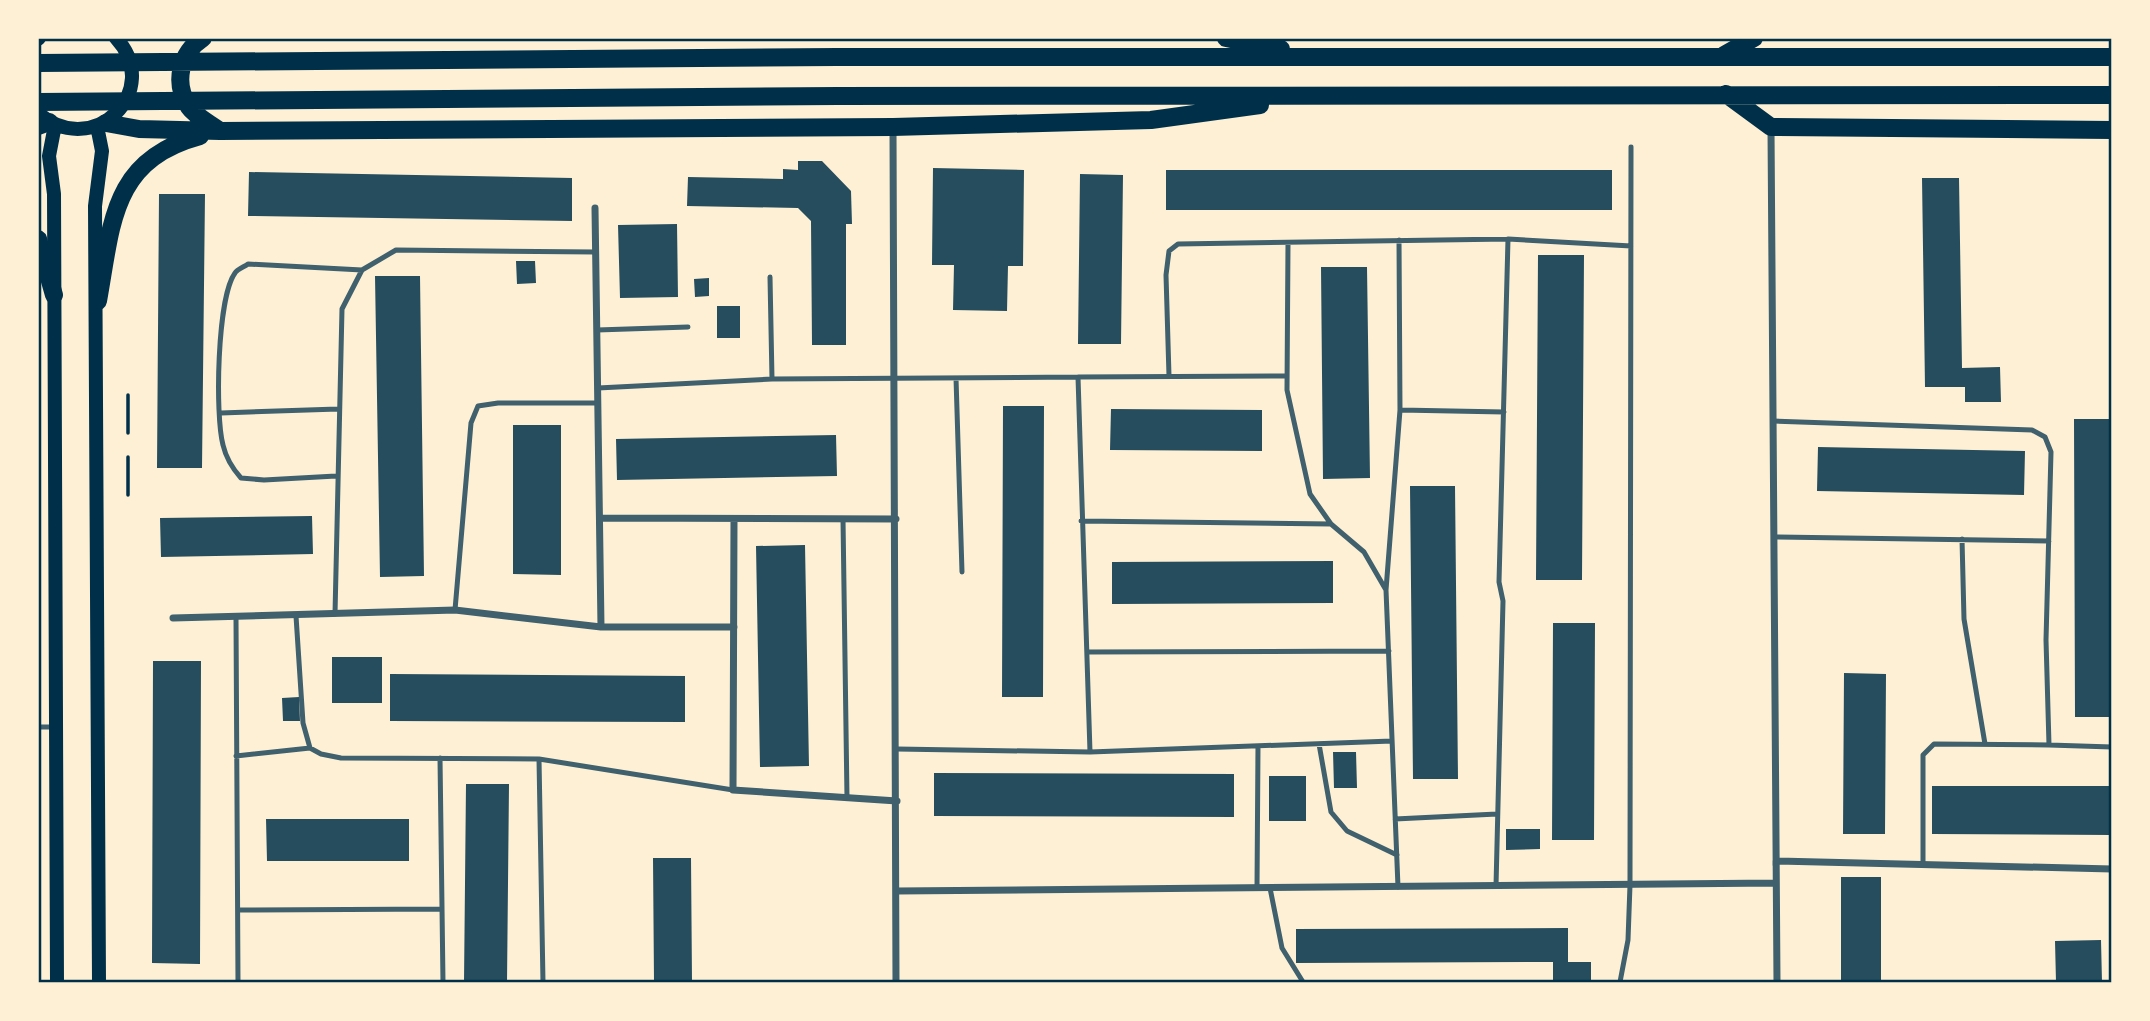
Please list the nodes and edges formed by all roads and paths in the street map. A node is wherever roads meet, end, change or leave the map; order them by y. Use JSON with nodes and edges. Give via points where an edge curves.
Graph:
{"nodes":[{"id":1,"x":116,"y":38,"type":"edge"},
{"id":2,"x":203,"y":38,"type":"edge"},
{"id":3,"x":1226,"y":38,"type":"edge"},
{"id":4,"x":1755,"y":38,"type":"edge"},
{"id":5,"x":1322,"y":57,"type":"junction"},
{"id":6,"x":2112,"y":57,"type":"edge"},
{"id":7,"x":1719,"y":58,"type":"junction"},
{"id":8,"x":38,"y":63,"type":"edge"},
{"id":9,"x":1726,"y":94,"type":"junction"},
{"id":10,"x":2112,"y":95,"type":"edge"},
{"id":11,"x":1326,"y":96,"type":"junction"},
{"id":12,"x":38,"y":102,"type":"edge"},
{"id":13,"x":45,"y":121,"type":"edge"},
{"id":14,"x":101,"y":125,"type":"junction"},
{"id":15,"x":893,"y":127,"type":"junction"},
{"id":16,"x":1771,"y":127,"type":"junction"},
{"id":17,"x":220,"y":131,"type":"junction"},
{"id":18,"x":2112,"y":131,"type":"edge"},
{"id":19,"x":1630,"y":147,"type":"dead end"},
{"id":20,"x":595,"y":208,"type":"dead end"},
{"id":21,"x":38,"y":239,"type":"edge"},
{"id":22,"x":1508,"y":239,"type":"junction"},
{"id":23,"x":1399,"y":240,"type":"junction"},
{"id":24,"x":1288,"y":244,"type":"junction"},
{"id":25,"x":1631,"y":246,"type":"junction"},
{"id":26,"x":595,"y":252,"type":"junction"},
{"id":27,"x":362,"y":270,"type":"junction"},
{"id":28,"x":770,"y":277,"type":"dead end"},
{"id":29,"x":54,"y":295,"type":"junction"},
{"id":30,"x":98,"y":301,"type":"junction"},
{"id":31,"x":688,"y":327,"type":"dead end"},
{"id":32,"x":597,"y":330,"type":"junction"},
{"id":33,"x":1168,"y":376,"type":"junction"},
{"id":34,"x":1287,"y":376,"type":"junction"},
{"id":35,"x":1078,"y":377,"type":"junction"},
{"id":36,"x":956,"y":378,"type":"junction"},
{"id":37,"x":772,"y":379,"type":"junction"},
{"id":38,"x":895,"y":379,"type":"junction"},
{"id":39,"x":598,"y":388,"type":"junction"},
{"id":40,"x":128,"y":395,"type":"dead end"},
{"id":41,"x":598,"y":403,"type":"junction"},
{"id":42,"x":338,"y":409,"type":"junction"},
{"id":43,"x":1400,"y":410,"type":"junction"},
{"id":44,"x":1504,"y":412,"type":"junction"},
{"id":45,"x":220,"y":413,"type":"junction"},
{"id":46,"x":1773,"y":421,"type":"junction"},
{"id":47,"x":128,"y":433,"type":"dead end"},
{"id":48,"x":128,"y":457,"type":"dead end"},
{"id":49,"x":336,"y":476,"type":"junction"},
{"id":50,"x":128,"y":495,"type":"dead end"},
{"id":51,"x":601,"y":518,"type":"junction"},
{"id":52,"x":734,"y":519,"type":"junction"},
{"id":53,"x":843,"y":519,"type":"junction"},
{"id":54,"x":896,"y":519,"type":"junction"},
{"id":55,"x":1082,"y":521,"type":"junction"},
{"id":56,"x":1331,"y":524,"type":"junction"},
{"id":57,"x":1775,"y":537,"type":"junction"},
{"id":58,"x":1962,"y":539,"type":"junction"},
{"id":59,"x":2049,"y":541,"type":"junction"},
{"id":60,"x":962,"y":572,"type":"dead end"},
{"id":61,"x":1386,"y":590,"type":"junction"},
{"id":62,"x":455,"y":610,"type":"junction"},
{"id":63,"x":335,"y":614,"type":"junction"},
{"id":64,"x":296,"y":616,"type":"junction"},
{"id":65,"x":173,"y":618,"type":"dead end"},
{"id":66,"x":236,"y":618,"type":"junction"},
{"id":67,"x":601,"y":627,"type":"junction"},
{"id":68,"x":734,"y":627,"type":"junction"},
{"id":69,"x":1389,"y":651,"type":"junction"},
{"id":70,"x":1087,"y":652,"type":"junction"},
{"id":71,"x":38,"y":727,"type":"edge"},
{"id":72,"x":56,"y":727,"type":"junction"},
{"id":73,"x":1392,"y":741,"type":"junction"},
{"id":74,"x":1319,"y":744,"type":"junction"},
{"id":75,"x":1985,"y":744,"type":"junction"},
{"id":76,"x":2049,"y":745,"type":"junction"},
{"id":77,"x":1258,"y":746,"type":"junction"},
{"id":78,"x":2112,"y":747,"type":"edge"},
{"id":79,"x":310,"y":748,"type":"junction"},
{"id":80,"x":897,"y":749,"type":"junction"},
{"id":81,"x":1090,"y":752,"type":"junction"},
{"id":82,"x":236,"y":756,"type":"junction"},
{"id":83,"x":440,"y":758,"type":"junction"},
{"id":84,"x":539,"y":758,"type":"junction"},
{"id":85,"x":733,"y":790,"type":"junction"},
{"id":86,"x":847,"y":798,"type":"junction"},
{"id":87,"x":897,"y":801,"type":"junction"},
{"id":88,"x":1497,"y":814,"type":"junction"},
{"id":89,"x":1395,"y":820,"type":"junction"},
{"id":90,"x":1396,"y":855,"type":"junction"},
{"id":91,"x":1776,"y":861,"type":"junction"},
{"id":92,"x":1923,"y":864,"type":"junction"},
{"id":93,"x":2112,"y":869,"type":"edge"},
{"id":94,"x":1776,"y":883,"type":"junction"},
{"id":95,"x":1630,"y":885,"type":"junction"},
{"id":96,"x":1496,"y":886,"type":"junction"},
{"id":97,"x":1398,"y":887,"type":"junction"},
{"id":98,"x":1257,"y":888,"type":"junction"},
{"id":99,"x":1270,"y":888,"type":"junction"},
{"id":100,"x":897,"y":891,"type":"junction"},
{"id":101,"x":442,"y":909,"type":"junction"},
{"id":102,"x":237,"y":910,"type":"junction"},
{"id":103,"x":57,"y":982,"type":"edge"},
{"id":104,"x":99,"y":982,"type":"edge"},
{"id":105,"x":238,"y":982,"type":"edge"},
{"id":106,"x":443,"y":982,"type":"edge"},
{"id":107,"x":543,"y":982,"type":"edge"},
{"id":108,"x":897,"y":982,"type":"edge"},
{"id":109,"x":1303,"y":982,"type":"edge"},
{"id":110,"x":1620,"y":982,"type":"edge"},
{"id":111,"x":1777,"y":982,"type":"edge"}],
"edges":[{"from":1,"to":14,"type":"main road","via":[[130,61],[132,79],[124,104]]},
{"from":2,"to":17,"type":"main road","via":[[190,46],[180,77],[190,109]]},
{"from":3,"to":5,"type":"main road"},
{"from":4,"to":7,"type":"main road"},
{"from":5,"to":7,"type":"main road"},
{"from":5,"to":8,"type":"main road"},
{"from":6,"to":7,"type":"main road"},
{"from":9,"to":10,"type":"main road"},
{"from":9,"to":11,"type":"main road"},
{"from":9,"to":16,"type":"main road"},
{"from":11,"to":12,"type":"main road"},
{"from":11,"to":15,"type":"main road","via":[[1152,120]]},
{"from":13,"to":14,"type":"main road","via":[[76,130]]},
{"from":13,"to":29,"type":"main road","via":[[54,194]]},
{"from":14,"to":17,"type":"main road"},
{"from":14,"to":30,"type":"main road","via":[[95,206]]},
{"from":15,"to":17,"type":"main road"},
{"from":15,"to":38,"type":"street"},
{"from":16,"to":18,"type":"main road"},
{"from":16,"to":46,"type":"street"},
{"from":17,"to":30,"type":"main road","via":[[176,142],[154,155],[120,193]]},
{"from":19,"to":25,"type":"lane"},
{"from":20,"to":26,"type":"street"},
{"from":21,"to":29,"type":"main road"},
{"from":22,"to":23,"type":"lane"},
{"from":22,"to":25,"type":"lane"},
{"from":22,"to":44,"type":"lane"},
{"from":23,"to":24,"type":"lane"},
{"from":23,"to":43,"type":"lane"},
{"from":24,"to":33,"type":"lane","via":[[1193,242],[1169,251]]},
{"from":24,"to":34,"type":"lane"},
{"from":25,"to":95,"type":"lane"},
{"from":26,"to":27,"type":"lane","via":[[396,250]]},
{"from":26,"to":32,"type":"street"},
{"from":27,"to":42,"type":"lane","via":[[342,309]]},
{"from":27,"to":45,"type":"lane","via":[[248,264],[235,271],[225,295]]},
{"from":28,"to":37,"type":"lane"},
{"from":29,"to":72,"type":"main road"},
{"from":30,"to":104,"type":"main road"},
{"from":31,"to":32,"type":"lane"},
{"from":32,"to":39,"type":"street"},
{"from":33,"to":34,"type":"lane"},
{"from":33,"to":35,"type":"lane"},
{"from":34,"to":56,"type":"lane","via":[[1310,494]]},
{"from":35,"to":36,"type":"lane"},
{"from":35,"to":55,"type":"lane"},
{"from":36,"to":38,"type":"lane"},
{"from":36,"to":60,"type":"lane"},
{"from":37,"to":38,"type":"lane"},
{"from":37,"to":39,"type":"lane"},
{"from":38,"to":54,"type":"street"},
{"from":39,"to":41,"type":"street"},
{"from":40,"to":47,"type":"path"},
{"from":41,"to":51,"type":"street"},
{"from":41,"to":62,"type":"lane","via":[[478,406],[471,423]]},
{"from":42,"to":45,"type":"lane"},
{"from":42,"to":49,"type":"lane"},
{"from":43,"to":44,"type":"lane"},
{"from":43,"to":61,"type":"lane"},
{"from":44,"to":88,"type":"lane"},
{"from":45,"to":49,"type":"lane","via":[[222,443],[230,466],[241,478]]},
{"from":46,"to":57,"type":"street"},
{"from":46,"to":59,"type":"lane","via":[[2032,430],[2045,437],[2051,452]]},
{"from":48,"to":50,"type":"path"},
{"from":49,"to":63,"type":"lane"},
{"from":51,"to":52,"type":"street"},
{"from":51,"to":67,"type":"street"},
{"from":52,"to":53,"type":"street"},
{"from":52,"to":68,"type":"street"},
{"from":53,"to":54,"type":"street"},
{"from":53,"to":86,"type":"lane"},
{"from":54,"to":80,"type":"street"},
{"from":55,"to":56,"type":"lane"},
{"from":55,"to":70,"type":"lane"},
{"from":56,"to":61,"type":"lane","via":[[1364,552]]},
{"from":57,"to":58,"type":"lane"},
{"from":57,"to":91,"type":"street"},
{"from":58,"to":59,"type":"lane"},
{"from":58,"to":75,"type":"lane","via":[[1964,619]]},
{"from":59,"to":76,"type":"lane"},
{"from":61,"to":69,"type":"lane"},
{"from":62,"to":63,"type":"street"},
{"from":62,"to":67,"type":"street"},
{"from":63,"to":64,"type":"street"},
{"from":64,"to":66,"type":"street"},
{"from":64,"to":79,"type":"lane","via":[[303,723]]},
{"from":65,"to":66,"type":"street"},
{"from":66,"to":82,"type":"lane"},
{"from":67,"to":68,"type":"street"},
{"from":68,"to":85,"type":"street"},
{"from":69,"to":70,"type":"lane"},
{"from":69,"to":73,"type":"lane"},
{"from":70,"to":81,"type":"lane"},
{"from":71,"to":72,"type":"lane"},
{"from":72,"to":103,"type":"main road"},
{"from":73,"to":74,"type":"lane"},
{"from":73,"to":89,"type":"lane"},
{"from":74,"to":77,"type":"lane"},
{"from":74,"to":90,"type":"lane","via":[[1331,811],[1347,831]]},
{"from":75,"to":76,"type":"lane"},
{"from":75,"to":92,"type":"lane","via":[[1934,744],[1923,755]]},
{"from":76,"to":78,"type":"lane"},
{"from":77,"to":81,"type":"lane"},
{"from":77,"to":98,"type":"lane"},
{"from":79,"to":82,"type":"lane"},
{"from":79,"to":83,"type":"lane","via":[[341,758]]},
{"from":80,"to":81,"type":"lane"},
{"from":80,"to":87,"type":"street"},
{"from":82,"to":102,"type":"lane"},
{"from":83,"to":84,"type":"lane"},
{"from":83,"to":101,"type":"lane"},
{"from":84,"to":85,"type":"lane"},
{"from":84,"to":107,"type":"lane"},
{"from":85,"to":86,"type":"street"},
{"from":86,"to":87,"type":"street"},
{"from":87,"to":100,"type":"street"},
{"from":88,"to":89,"type":"lane"},
{"from":88,"to":96,"type":"lane"},
{"from":89,"to":90,"type":"lane"},
{"from":90,"to":97,"type":"lane"},
{"from":91,"to":92,"type":"street"},
{"from":91,"to":94,"type":"street"},
{"from":91,"to":111,"type":"street"},
{"from":92,"to":93,"type":"street"},
{"from":94,"to":95,"type":"street"},
{"from":94,"to":111,"type":"street"},
{"from":95,"to":96,"type":"street"},
{"from":95,"to":110,"type":"lane","via":[[1628,940]]},
{"from":96,"to":97,"type":"street"},
{"from":97,"to":99,"type":"street"},
{"from":98,"to":99,"type":"street"},
{"from":98,"to":100,"type":"street"},
{"from":99,"to":109,"type":"lane","via":[[1282,948]]},
{"from":100,"to":108,"type":"street"},
{"from":101,"to":102,"type":"lane"},
{"from":101,"to":106,"type":"lane"},
{"from":102,"to":105,"type":"lane"}]}
